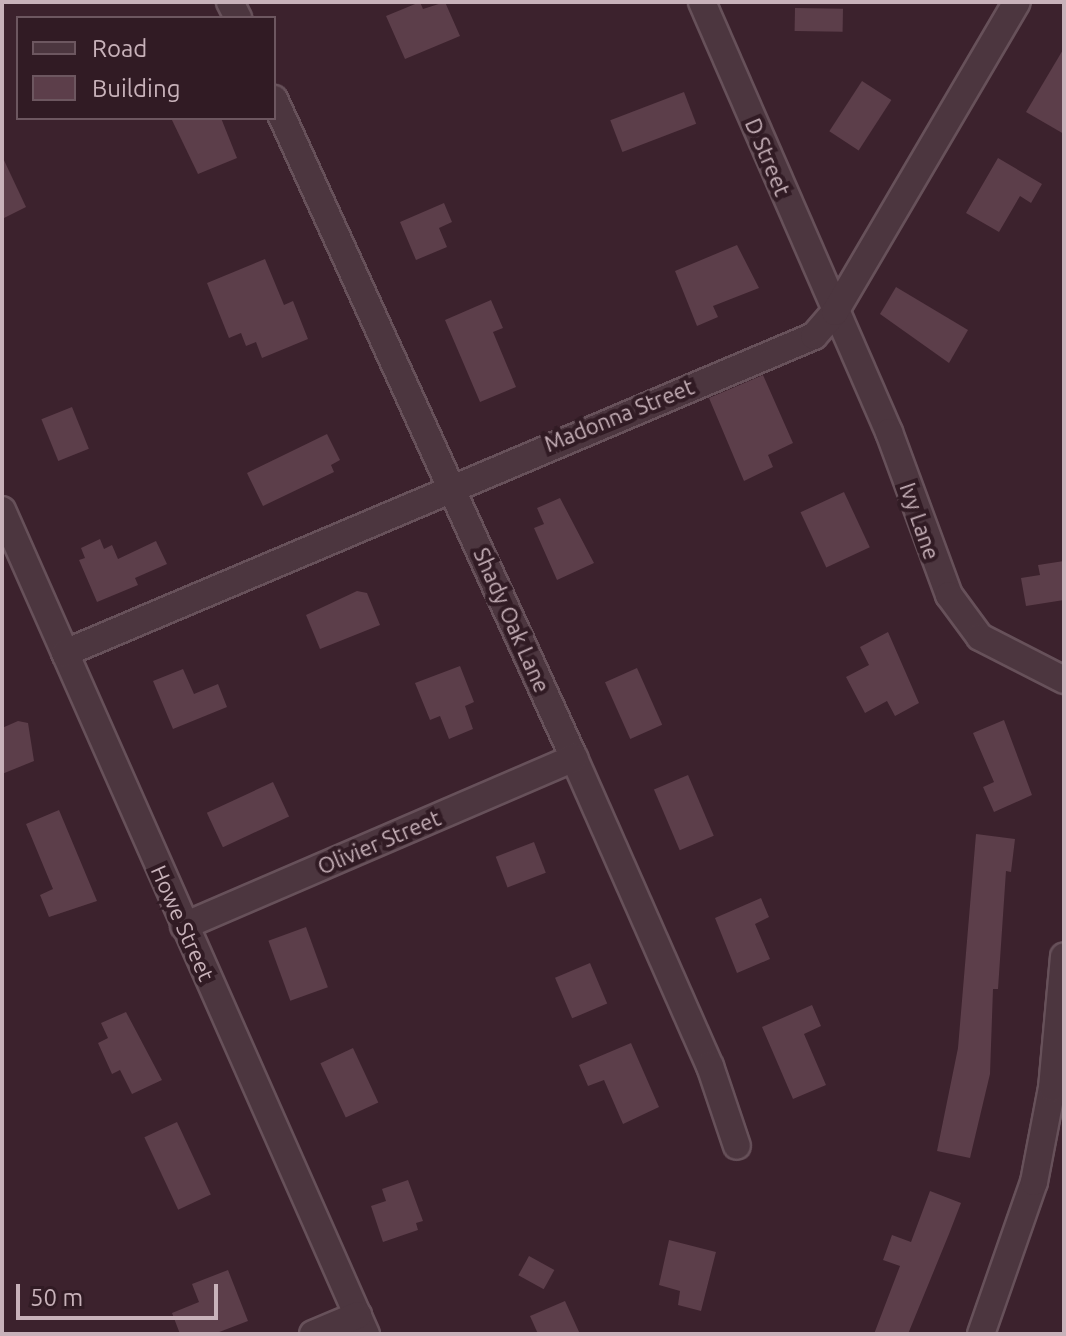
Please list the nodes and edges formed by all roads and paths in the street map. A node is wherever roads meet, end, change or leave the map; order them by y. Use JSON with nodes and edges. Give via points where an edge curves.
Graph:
{"nodes":[{"id":1,"x":1017,"y":2,"type":"edge"},
{"id":2,"x":709,"y":5,"type":"edge"},
{"id":3,"x":276,"y":103,"type":"edge"},
{"id":4,"x":835,"y":312,"type":"junction"},
{"id":5,"x":452,"y":486,"type":"junction"},
{"id":6,"x":2,"y":510,"type":"edge"},
{"id":7,"x":65,"y":653,"type":"junction"},
{"id":8,"x":1064,"y":680,"type":"edge"},
{"id":9,"x":574,"y":758,"type":"junction"},
{"id":10,"x":184,"y":926,"type":"junction"},
{"id":11,"x":1064,"y":957,"type":"edge"},
{"id":12,"x":737,"y":1146,"type":"dead end"},
{"id":13,"x":362,"y":1324,"type":"edge"},
{"id":14,"x":313,"y":1334,"type":"edge"},
{"id":15,"x":981,"y":1334,"type":"edge"}],
"edges":[{"from":1,"to":4,"type":"street","name":"Madonna Street"},
{"from":2,"to":4,"type":"street","name":"D Street"},
{"from":3,"to":5,"type":"street","name":"Shady Oak Lane"},
{"from":4,"to":5,"type":"street","name":"Madonna Street","via":[[796,345]]},
{"from":4,"to":8,"type":"street","name":"Ivy Lane","via":[[889,432],[949,595],[980,637]]},
{"from":5,"to":7,"type":"street","name":"Madonna Street"},
{"from":5,"to":9,"type":"street","name":"Shady Oak Lane"},
{"from":6,"to":7,"type":"street","name":"Howe Street"},
{"from":7,"to":10,"type":"street","name":"Howe Street"},
{"from":9,"to":10,"type":"street","name":"Olivier Street"},
{"from":9,"to":12,"type":"street","name":"Shady Oak Lane","via":[[710,1066]]},
{"from":10,"to":13,"type":"street","name":"Howe Street"},
{"from":11,"to":15,"type":"street","via":[[1052,1088],[1034,1182]]},
{"from":13,"to":14,"type":"street"}]}
